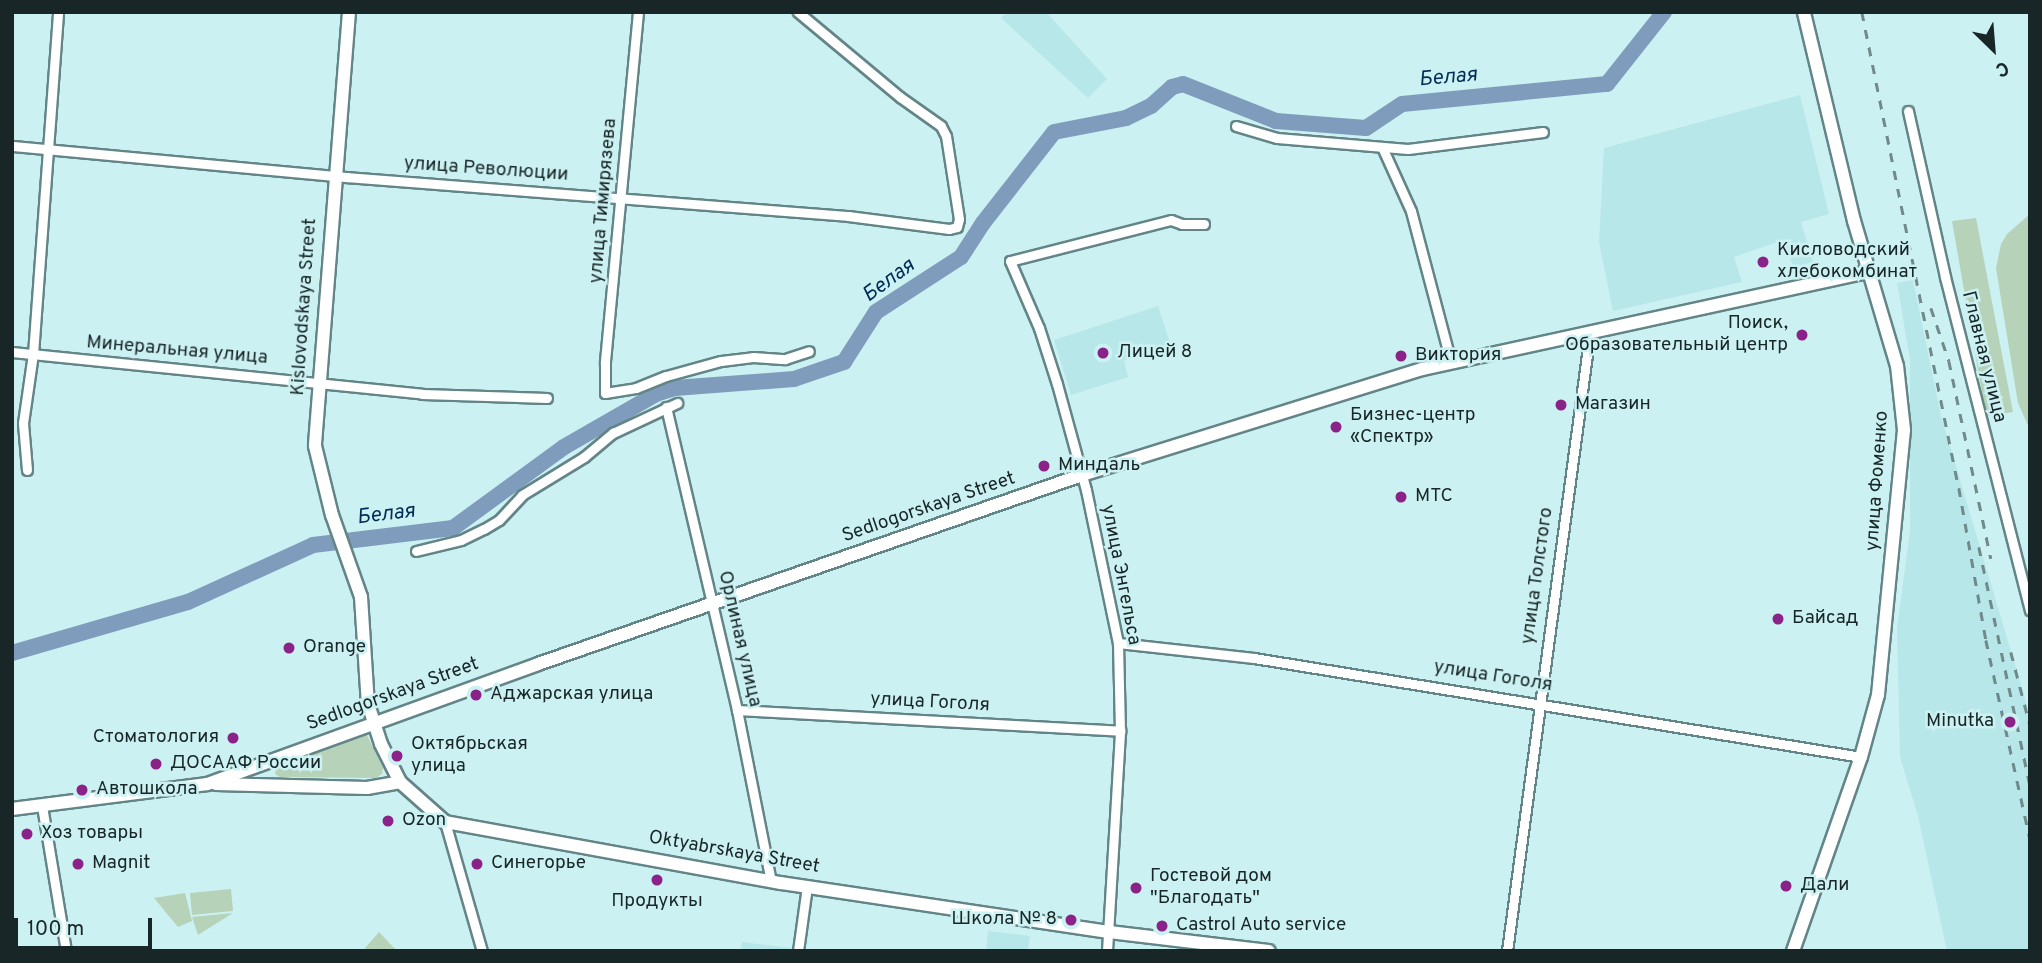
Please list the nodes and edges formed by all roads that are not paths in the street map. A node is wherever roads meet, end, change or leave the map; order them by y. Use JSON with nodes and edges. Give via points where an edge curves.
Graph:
{"nodes":[{"id":1,"x":58,"y":12,"type":"edge"},
{"id":2,"x":349,"y":12,"type":"edge"},
{"id":3,"x":638,"y":12,"type":"edge"},
{"id":4,"x":798,"y":12,"type":"edge"},
{"id":5,"x":1804,"y":12,"type":"edge"},
{"id":6,"x":1908,"y":111,"type":"dead end"},
{"id":7,"x":1236,"y":126,"type":"dead end"},
{"id":8,"x":1543,"y":132,"type":"dead end"},
{"id":9,"x":12,"y":146,"type":"edge"},
{"id":10,"x":1382,"y":147,"type":"junction"},
{"id":11,"x":46,"y":149,"type":"junction"},
{"id":12,"x":335,"y":176,"type":"junction"},
{"id":13,"x":622,"y":198,"type":"junction"},
{"id":14,"x":1204,"y":224,"type":"dead end"},
{"id":15,"x":1868,"y":272,"type":"junction"},
{"id":16,"x":1590,"y":332,"type":"junction"},
{"id":17,"x":808,"y":351,"type":"dead end"},
{"id":18,"x":12,"y":352,"type":"edge"},
{"id":19,"x":33,"y":354,"type":"junction"},
{"id":20,"x":1451,"y":362,"type":"junction"},
{"id":21,"x":320,"y":382,"type":"junction"},
{"id":22,"x":547,"y":398,"type":"dead end"},
{"id":23,"x":677,"y":403,"type":"dead end"},
{"id":24,"x":666,"y":407,"type":"junction"},
{"id":25,"x":27,"y":470,"type":"dead end"},
{"id":26,"x":1082,"y":475,"type":"junction"},
{"id":27,"x":416,"y":551,"type":"dead end"},
{"id":28,"x":712,"y":602,"type":"junction"},
{"id":29,"x":2030,"y":610,"type":"edge"},
{"id":30,"x":1118,"y":643,"type":"junction"},
{"id":31,"x":1539,"y":702,"type":"junction"},
{"id":32,"x":737,"y":710,"type":"junction"},
{"id":33,"x":373,"y":722,"type":"junction"},
{"id":34,"x":1120,"y":731,"type":"junction"},
{"id":35,"x":1861,"y":757,"type":"junction"},
{"id":36,"x":400,"y":782,"type":"junction"},
{"id":37,"x":206,"y":784,"type":"junction"},
{"id":38,"x":42,"y":806,"type":"junction"},
{"id":39,"x":12,"y":809,"type":"edge"},
{"id":40,"x":445,"y":822,"type":"junction"},
{"id":41,"x":771,"y":881,"type":"junction"},
{"id":42,"x":807,"y":886,"type":"junction"},
{"id":43,"x":1109,"y":932,"type":"junction"},
{"id":44,"x":65,"y":951,"type":"edge"},
{"id":45,"x":482,"y":951,"type":"edge"},
{"id":46,"x":798,"y":951,"type":"edge"},
{"id":47,"x":1107,"y":951,"type":"edge"},
{"id":48,"x":1269,"y":951,"type":"edge"},
{"id":49,"x":1507,"y":951,"type":"edge"},
{"id":50,"x":1793,"y":951,"type":"edge"}],
"edges":[{"from":1,"to":11,"type":"street"},
{"from":2,"to":12,"type":"street","name":"Kislovodskaya Street"},
{"from":3,"to":13,"type":"street","name":"улица Тимирязева"},
{"from":4,"to":13,"type":"street","name":"улица Революции","via":[[941,126],[955,191],[957,227]]},
{"from":5,"to":15,"type":"street","name":"улица Фоменко"},
{"from":6,"to":29,"type":"street","name":"Главная улица"},
{"from":7,"to":10,"type":"street","via":[[1277,138]]},
{"from":8,"to":10,"type":"street","via":[[1408,149]]},
{"from":9,"to":11,"type":"street","name":"улица Революции"},
{"from":10,"to":20,"type":"street","via":[[1411,211]]},
{"from":11,"to":12,"type":"street","name":"улица Революции"},
{"from":11,"to":19,"type":"street"},
{"from":12,"to":13,"type":"street","name":"улица Революции"},
{"from":12,"to":21,"type":"street","name":"Kislovodskaya Street"},
{"from":13,"to":17,"type":"street","name":"улица Тимирязева","via":[[606,393],[721,361],[785,359]]},
{"from":14,"to":26,"type":"street","name":"улица Энгельса","via":[[1171,220],[1010,261],[1042,336]]},
{"from":15,"to":16,"type":"street","name":"Sedlogorskaya Street"},
{"from":15,"to":35,"type":"street","name":"улица Фоменко","via":[[1897,366],[1904,430],[1878,695]]},
{"from":16,"to":20,"type":"street","name":"Sedlogorskaya Street"},
{"from":16,"to":31,"type":"street","name":"улица Толстого"},
{"from":18,"to":19,"type":"street","name":"Минеральная улица"},
{"from":19,"to":21,"type":"street","name":"Минеральная улица"},
{"from":19,"to":25,"type":"street","via":[[23,424]]},
{"from":20,"to":26,"type":"street","name":"Sedlogorskaya Street"},
{"from":21,"to":22,"type":"street","name":"Минеральная улица","via":[[422,394]]},
{"from":21,"to":33,"type":"street","name":"Kislovodskaya Street","via":[[315,446],[332,515],[361,597]]},
{"from":23,"to":24,"type":"street"},
{"from":24,"to":27,"type":"street","via":[[613,433],[584,457],[522,495],[484,529]]},
{"from":24,"to":28,"type":"street","name":"Орлиная улица"},
{"from":26,"to":28,"type":"street","name":"Sedlogorskaya Street"},
{"from":26,"to":30,"type":"street","name":"улица Энгельса"},
{"from":28,"to":32,"type":"street","name":"Орлиная улица"},
{"from":28,"to":33,"type":"street","name":"Sedlogorskaya Street"},
{"from":30,"to":31,"type":"street","name":"улица Гоголя","via":[[1254,658]]},
{"from":30,"to":34,"type":"street","name":"улица Энгельса"},
{"from":31,"to":35,"type":"street","name":"улица Гоголя"},
{"from":31,"to":49,"type":"street","name":"улица Толстого"},
{"from":32,"to":34,"type":"street","name":"улица Гоголя"},
{"from":32,"to":41,"type":"street","name":"Орлиная улица"},
{"from":33,"to":36,"type":"street"},
{"from":33,"to":37,"type":"street","name":"Sedlogorskaya Street"},
{"from":34,"to":43,"type":"street","name":"улица Энгельса"},
{"from":35,"to":50,"type":"street","name":"улица Фоменко"},
{"from":36,"to":37,"type":"street","via":[[367,788]]},
{"from":36,"to":40,"type":"street"},
{"from":37,"to":38,"type":"street","name":"Sedlogorskaya Street"},
{"from":38,"to":39,"type":"street","name":"Sedlogorskaya Street"},
{"from":38,"to":44,"type":"street"},
{"from":40,"to":41,"type":"street","name":"Oktyabrskaya Street"},
{"from":40,"to":45,"type":"street"},
{"from":41,"to":42,"type":"street","name":"Oktyabrskaya Street"},
{"from":42,"to":43,"type":"street","name":"Oktyabrskaya Street"},
{"from":42,"to":46,"type":"street"},
{"from":43,"to":47,"type":"street","name":"улица Энгельса"},
{"from":43,"to":48,"type":"street","name":"Oktyabrskaya Street"}]}
